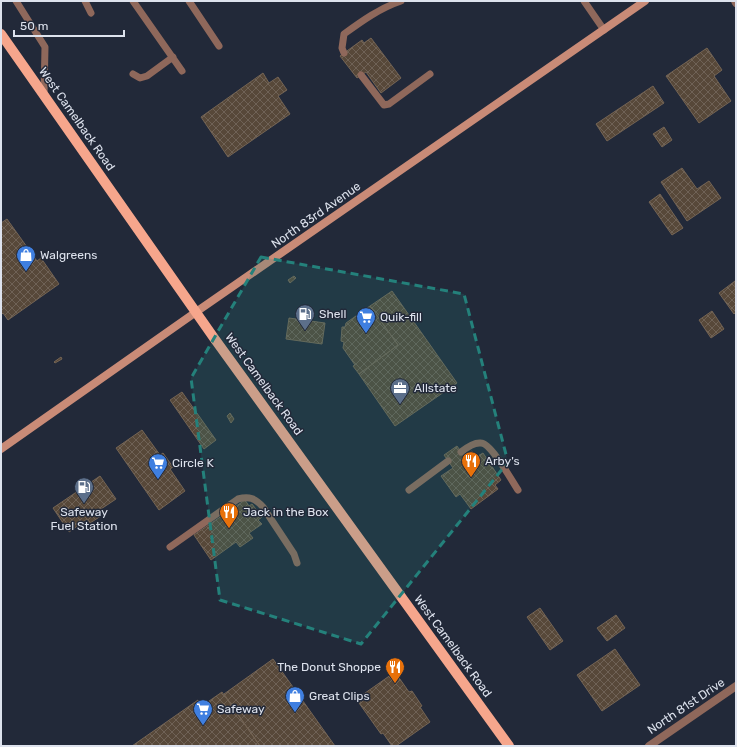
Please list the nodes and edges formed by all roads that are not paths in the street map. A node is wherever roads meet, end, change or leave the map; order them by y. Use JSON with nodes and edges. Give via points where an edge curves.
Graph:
{"nodes":[{"id":1,"x":16,"y":1,"type":"edge"},
{"id":2,"x":85,"y":1,"type":"edge"},
{"id":3,"x":133,"y":1,"type":"edge"},
{"id":4,"x":189,"y":1,"type":"edge"},
{"id":5,"x":401,"y":1,"type":"edge"},
{"id":6,"x":584,"y":1,"type":"edge"},
{"id":7,"x":645,"y":1,"type":"edge"},
{"id":8,"x":91,"y":13,"type":"dead end"},
{"id":9,"x":604,"y":30,"type":"junction"},
{"id":10,"x":1,"y":34,"type":"edge"},
{"id":11,"x":219,"y":46,"type":"dead end"},
{"id":12,"x":344,"y":53,"type":"dead end"},
{"id":13,"x":173,"y":57,"type":"junction"},
{"id":14,"x":182,"y":71,"type":"dead end"},
{"id":15,"x":133,"y":74,"type":"dead end"},
{"id":16,"x":430,"y":74,"type":"dead end"},
{"id":17,"x":361,"y":75,"type":"dead end"},
{"id":18,"x":44,"y":95,"type":"junction"},
{"id":19,"x":196,"y":312,"type":"junction"},
{"id":20,"x":1,"y":449,"type":"edge"},
{"id":21,"x":461,"y":452,"type":"dead end"},
{"id":22,"x":448,"y":461,"type":"dead end"},
{"id":23,"x":409,"y":490,"type":"dead end"},
{"id":24,"x":518,"y":490,"type":"dead end"},
{"id":25,"x":170,"y":547,"type":"dead end"},
{"id":26,"x":297,"y":563,"type":"dead end"},
{"id":27,"x":736,"y":686,"type":"edge"},
{"id":28,"x":509,"y":746,"type":"edge"},
{"id":29,"x":649,"y":746,"type":"edge"}],
"edges":[{"from":1,"to":18,"type":"lane","via":[[45,47]]},
{"from":2,"to":8,"type":"lane"},
{"from":3,"to":13,"type":"lane"},
{"from":4,"to":11,"type":"lane"},
{"from":5,"to":12,"type":"lane","via":[[372,14],[344,34]]},
{"from":6,"to":9,"type":"lane"},
{"from":7,"to":9,"type":"main road","name":"North 83rd Avenue"},
{"from":9,"to":19,"type":"main road","name":"North 83rd Avenue"},
{"from":10,"to":18,"type":"main road","name":"West Camelback Road"},
{"from":13,"to":14,"type":"lane"},
{"from":13,"to":15,"type":"lane","via":[[147,76],[140,78]]},
{"from":16,"to":17,"type":"lane","via":[[384,105]]},
{"from":18,"to":19,"type":"main road","name":"West Camelback Road"},
{"from":19,"to":20,"type":"main road","name":"North 83rd Avenue"},
{"from":19,"to":28,"type":"main road","name":"West Camelback Road"},
{"from":21,"to":24,"type":"lane","via":[[474,444],[485,444],[493,451]]},
{"from":22,"to":23,"type":"lane"},
{"from":25,"to":26,"type":"lane","via":[[238,499],[246,497],[258,502],[262,507],[294,554]]},
{"from":27,"to":29,"type":"street","name":"North 81st Drive"}]}
